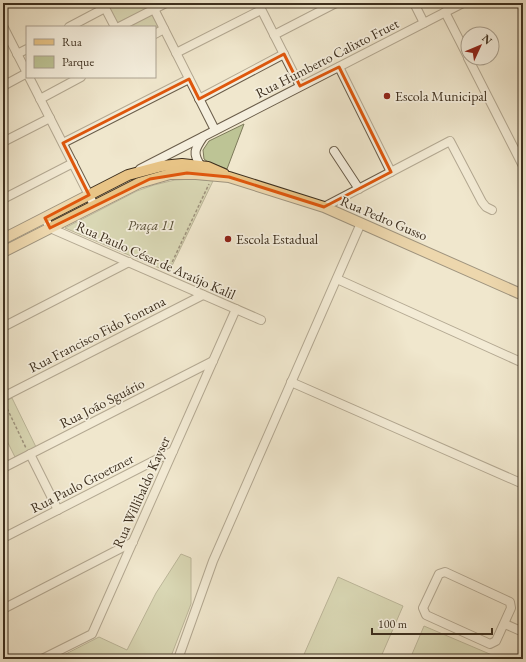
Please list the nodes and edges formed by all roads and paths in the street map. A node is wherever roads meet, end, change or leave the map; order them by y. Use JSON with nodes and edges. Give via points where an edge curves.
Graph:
{"nodes":[{"id":1,"x":7,"y":3,"type":"edge"},
{"id":2,"x":166,"y":3,"type":"edge"},
{"id":3,"x":336,"y":3,"type":"edge"},
{"id":4,"x":414,"y":3,"type":"edge"},
{"id":5,"x":463,"y":3,"type":"edge"},
{"id":6,"x":521,"y":3,"type":"edge"},
{"id":7,"x":3,"y":5,"type":"edge"},
{"id":8,"x":104,"y":6,"type":"edge"},
{"id":9,"x":152,"y":6,"type":"edge"},
{"id":10,"x":260,"y":6,"type":"edge"},
{"id":11,"x":523,"y":6,"type":"edge"},
{"id":12,"x":445,"y":12,"type":"junction"},
{"id":13,"x":424,"y":23,"type":"junction"},
{"id":14,"x":71,"y":26,"type":"edge"},
{"id":15,"x":114,"y":26,"type":"edge"},
{"id":16,"x":121,"y":26,"type":"edge"},
{"id":17,"x":4,"y":28,"type":"edge"},
{"id":18,"x":164,"y":30,"type":"junction"},
{"id":19,"x":156,"y":34,"type":"edge"},
{"id":20,"x":274,"y":35,"type":"junction"},
{"id":21,"x":460,"y":42,"type":"edge"},
{"id":22,"x":26,"y":50,"type":"edge"},
{"id":23,"x":176,"y":53,"type":"junction"},
{"id":24,"x":17,"y":54,"type":"junction"},
{"id":25,"x":284,"y":54,"type":"junction"},
{"id":26,"x":339,"y":66,"type":"junction"},
{"id":27,"x":472,"y":66,"type":"edge"},
{"id":28,"x":26,"y":71,"type":"edge"},
{"id":29,"x":26,"y":74,"type":"edge"},
{"id":30,"x":30,"y":78,"type":"edge"},
{"id":31,"x":79,"y":78,"type":"edge"},
{"id":32,"x":189,"y":78,"type":"junction"},
{"id":33,"x":3,"y":86,"type":"edge"},
{"id":34,"x":300,"y":86,"type":"junction"},
{"id":35,"x":40,"y":98,"type":"junction"},
{"id":36,"x":199,"y":99,"type":"junction"},
{"id":37,"x":50,"y":118,"type":"junction"},
{"id":38,"x":215,"y":130,"type":"junction"},
{"id":39,"x":203,"y":136,"type":"junction"},
{"id":40,"x":3,"y":142,"type":"edge"},
{"id":41,"x":63,"y":143,"type":"junction"},
{"id":42,"x":334,"y":151,"type":"dead end"},
{"id":43,"x":73,"y":163,"type":"junction"},
{"id":44,"x":201,"y":166,"type":"junction"},
{"id":45,"x":523,"y":166,"type":"edge"},
{"id":46,"x":391,"y":172,"type":"junction"},
{"id":47,"x":128,"y":175,"type":"junction"},
{"id":48,"x":213,"y":176,"type":"junction"},
{"id":49,"x":229,"y":177,"type":"junction"},
{"id":50,"x":359,"y":189,"type":"junction"},
{"id":51,"x":89,"y":195,"type":"junction"},
{"id":52,"x":3,"y":199,"type":"edge"},
{"id":53,"x":94,"y":205,"type":"junction"},
{"id":54,"x":324,"y":207,"type":"junction"},
{"id":55,"x":492,"y":210,"type":"dead end"},
{"id":56,"x":45,"y":218,"type":"junction"},
{"id":57,"x":361,"y":223,"type":"junction"},
{"id":58,"x":50,"y":228,"type":"junction"},
{"id":59,"x":3,"y":239,"type":"edge"},
{"id":60,"x":3,"y":252,"type":"edge"},
{"id":61,"x":129,"y":262,"type":"junction"},
{"id":62,"x":165,"y":278,"type":"junction"},
{"id":63,"x":337,"y":279,"type":"junction"},
{"id":64,"x":203,"y":295,"type":"junction"},
{"id":65,"x":523,"y":295,"type":"edge"},
{"id":66,"x":236,"y":309,"type":"junction"},
{"id":67,"x":261,"y":320,"type":"dead end"},
{"id":68,"x":3,"y":327,"type":"edge"},
{"id":69,"x":213,"y":361,"type":"junction"},
{"id":70,"x":523,"y":363,"type":"edge"},
{"id":71,"x":291,"y":382,"type":"junction"},
{"id":72,"x":3,"y":397,"type":"edge"},
{"id":73,"x":3,"y":401,"type":"edge"},
{"id":74,"x":174,"y":451,"type":"junction"},
{"id":75,"x":30,"y":454,"type":"junction"},
{"id":76,"x":3,"y":468,"type":"edge"},
{"id":77,"x":523,"y":484,"type":"edge"},
{"id":78,"x":58,"y":510,"type":"junction"},
{"id":79,"x":3,"y":538,"type":"edge"},
{"id":80,"x":133,"y":542,"type":"junction"},
{"id":81,"x":3,"y":609,"type":"edge"},
{"id":82,"x":505,"y":624,"type":"junction"},
{"id":83,"x":523,"y":632,"type":"edge"},
{"id":84,"x":42,"y":659,"type":"edge"},
{"id":85,"x":178,"y":659,"type":"edge"}],
"edges":[{"from":1,"to":7,"type":"street"},
{"from":2,"to":9,"type":"street"},
{"from":3,"to":20,"type":"street"},
{"from":4,"to":13,"type":"street"},
{"from":5,"to":12,"type":"street","name":"Rua Humberto Calixto Fruet"},
{"from":6,"to":11,"type":"street"},
{"from":8,"to":14,"type":"street"},
{"from":8,"to":15,"type":"street"},
{"from":9,"to":16,"type":"street"},
{"from":9,"to":18,"type":"street"},
{"from":10,"to":20,"type":"street"},
{"from":10,"to":23,"type":"street"},
{"from":12,"to":13,"type":"street","name":"Rua Humberto Calixto Fruet"},
{"from":12,"to":21,"type":"street"},
{"from":13,"to":26,"type":"street","name":"Rua Humberto Calixto Fruet"},
{"from":17,"to":24,"type":"street"},
{"from":18,"to":19,"type":"street"},
{"from":18,"to":23,"type":"street"},
{"from":20,"to":25,"type":"street"},
{"from":22,"to":24,"type":"street"},
{"from":23,"to":32,"type":"street"},
{"from":24,"to":28,"type":"street"},
{"from":25,"to":34,"type":"street"},
{"from":25,"to":36,"type":"street"},
{"from":26,"to":34,"type":"street","name":"Rua Humberto Calixto Fruet"},
{"from":26,"to":46,"type":"street"},
{"from":27,"to":45,"type":"street"},
{"from":29,"to":33,"type":"street"},
{"from":30,"to":35,"type":"street"},
{"from":31,"to":35,"type":"street"},
{"from":32,"to":36,"type":"street"},
{"from":32,"to":41,"type":"street"},
{"from":34,"to":38,"type":"street","name":"Rua Humberto Calixto Fruet"},
{"from":35,"to":37,"type":"street"},
{"from":36,"to":38,"type":"street"},
{"from":37,"to":40,"type":"street"},
{"from":37,"to":41,"type":"street"},
{"from":38,"to":39,"type":"street","name":"Rua Humberto Calixto Fruet"},
{"from":39,"to":44,"type":"street","via":[[195,154]]},
{"from":39,"to":47,"type":"street","name":"Rua Humberto Calixto Fruet"},
{"from":41,"to":43,"type":"street"},
{"from":42,"to":50,"type":"street"},
{"from":43,"to":51,"type":"street"},
{"from":43,"to":52,"type":"street"},
{"from":44,"to":47,"type":"main road","name":"Rua Pedro Gusso","via":[[171,165]]},
{"from":44,"to":49,"type":"main road","name":"Rua Pedro Gusso"},
{"from":46,"to":50,"type":"street"},
{"from":46,"to":55,"type":"street","via":[[450,141],[482,202]]},
{"from":47,"to":51,"type":"main road","name":"Rua Pedro Gusso"},
{"from":48,"to":49,"type":"main road","name":"Rua Pedro Gusso"},
{"from":48,"to":53,"type":"main road","name":"Rua Pedro Gusso","via":[[187,173],[161,176],[139,183]]},
{"from":48,"to":62,"type":"path"},
{"from":49,"to":54,"type":"main road","name":"Rua Pedro Gusso"},
{"from":50,"to":54,"type":"street"},
{"from":51,"to":53,"type":"street"},
{"from":51,"to":56,"type":"main road","name":"Rua Pedro Gusso"},
{"from":53,"to":58,"type":"main road","name":"Rua Pedro Gusso"},
{"from":54,"to":57,"type":"main road","name":"Rua Pedro Gusso"},
{"from":56,"to":58,"type":"street"},
{"from":56,"to":59,"type":"main road","name":"Rua Pedro Gusso"},
{"from":57,"to":63,"type":"street"},
{"from":57,"to":65,"type":"main road","name":"Rua Pedro Gusso"},
{"from":58,"to":60,"type":"main road","name":"Rua Pedro Gusso"},
{"from":58,"to":61,"type":"street","name":"Rua Paulo César de Araújo Kalil"},
{"from":61,"to":62,"type":"street","name":"Rua Paulo César de Araújo Kalil"},
{"from":61,"to":68,"type":"street"},
{"from":62,"to":64,"type":"street","name":"Rua Paulo César de Araújo Kalil"},
{"from":63,"to":70,"type":"street"},
{"from":63,"to":71,"type":"street"},
{"from":64,"to":66,"type":"street","name":"Rua Paulo César de Araújo Kalil"},
{"from":64,"to":72,"type":"street","name":"Rua Francisco Fido Fontana"},
{"from":66,"to":67,"type":"street","name":"Rua Paulo César de Araújo Kalil"},
{"from":66,"to":69,"type":"street","name":"Rua Willibaldo Kayser"},
{"from":69,"to":74,"type":"street","name":"Rua Willibaldo Kayser"},
{"from":69,"to":75,"type":"street","name":"Rua João Sguário"},
{"from":71,"to":77,"type":"street"},
{"from":71,"to":85,"type":"street","via":[[213,561]]},
{"from":73,"to":75,"type":"path"},
{"from":74,"to":78,"type":"street","name":"Rua Paulo Groetzner"},
{"from":74,"to":80,"type":"street","name":"Rua Willibaldo Kayser"},
{"from":75,"to":76,"type":"street","name":"Rua João Sguário"},
{"from":75,"to":78,"type":"street"},
{"from":78,"to":79,"type":"street","name":"Rua Paulo Groetzner"},
{"from":80,"to":81,"type":"street"},
{"from":80,"to":84,"type":"street","name":"Rua Willibaldo Kayser","via":[[92,634]]},
{"from":82,"to":82,"type":"street","via":[[496,641],[490,644],[426,615],[423,608],[439,574],[445,572],[510,602],[511,608]]},
{"from":82,"to":83,"type":"street"}]}
